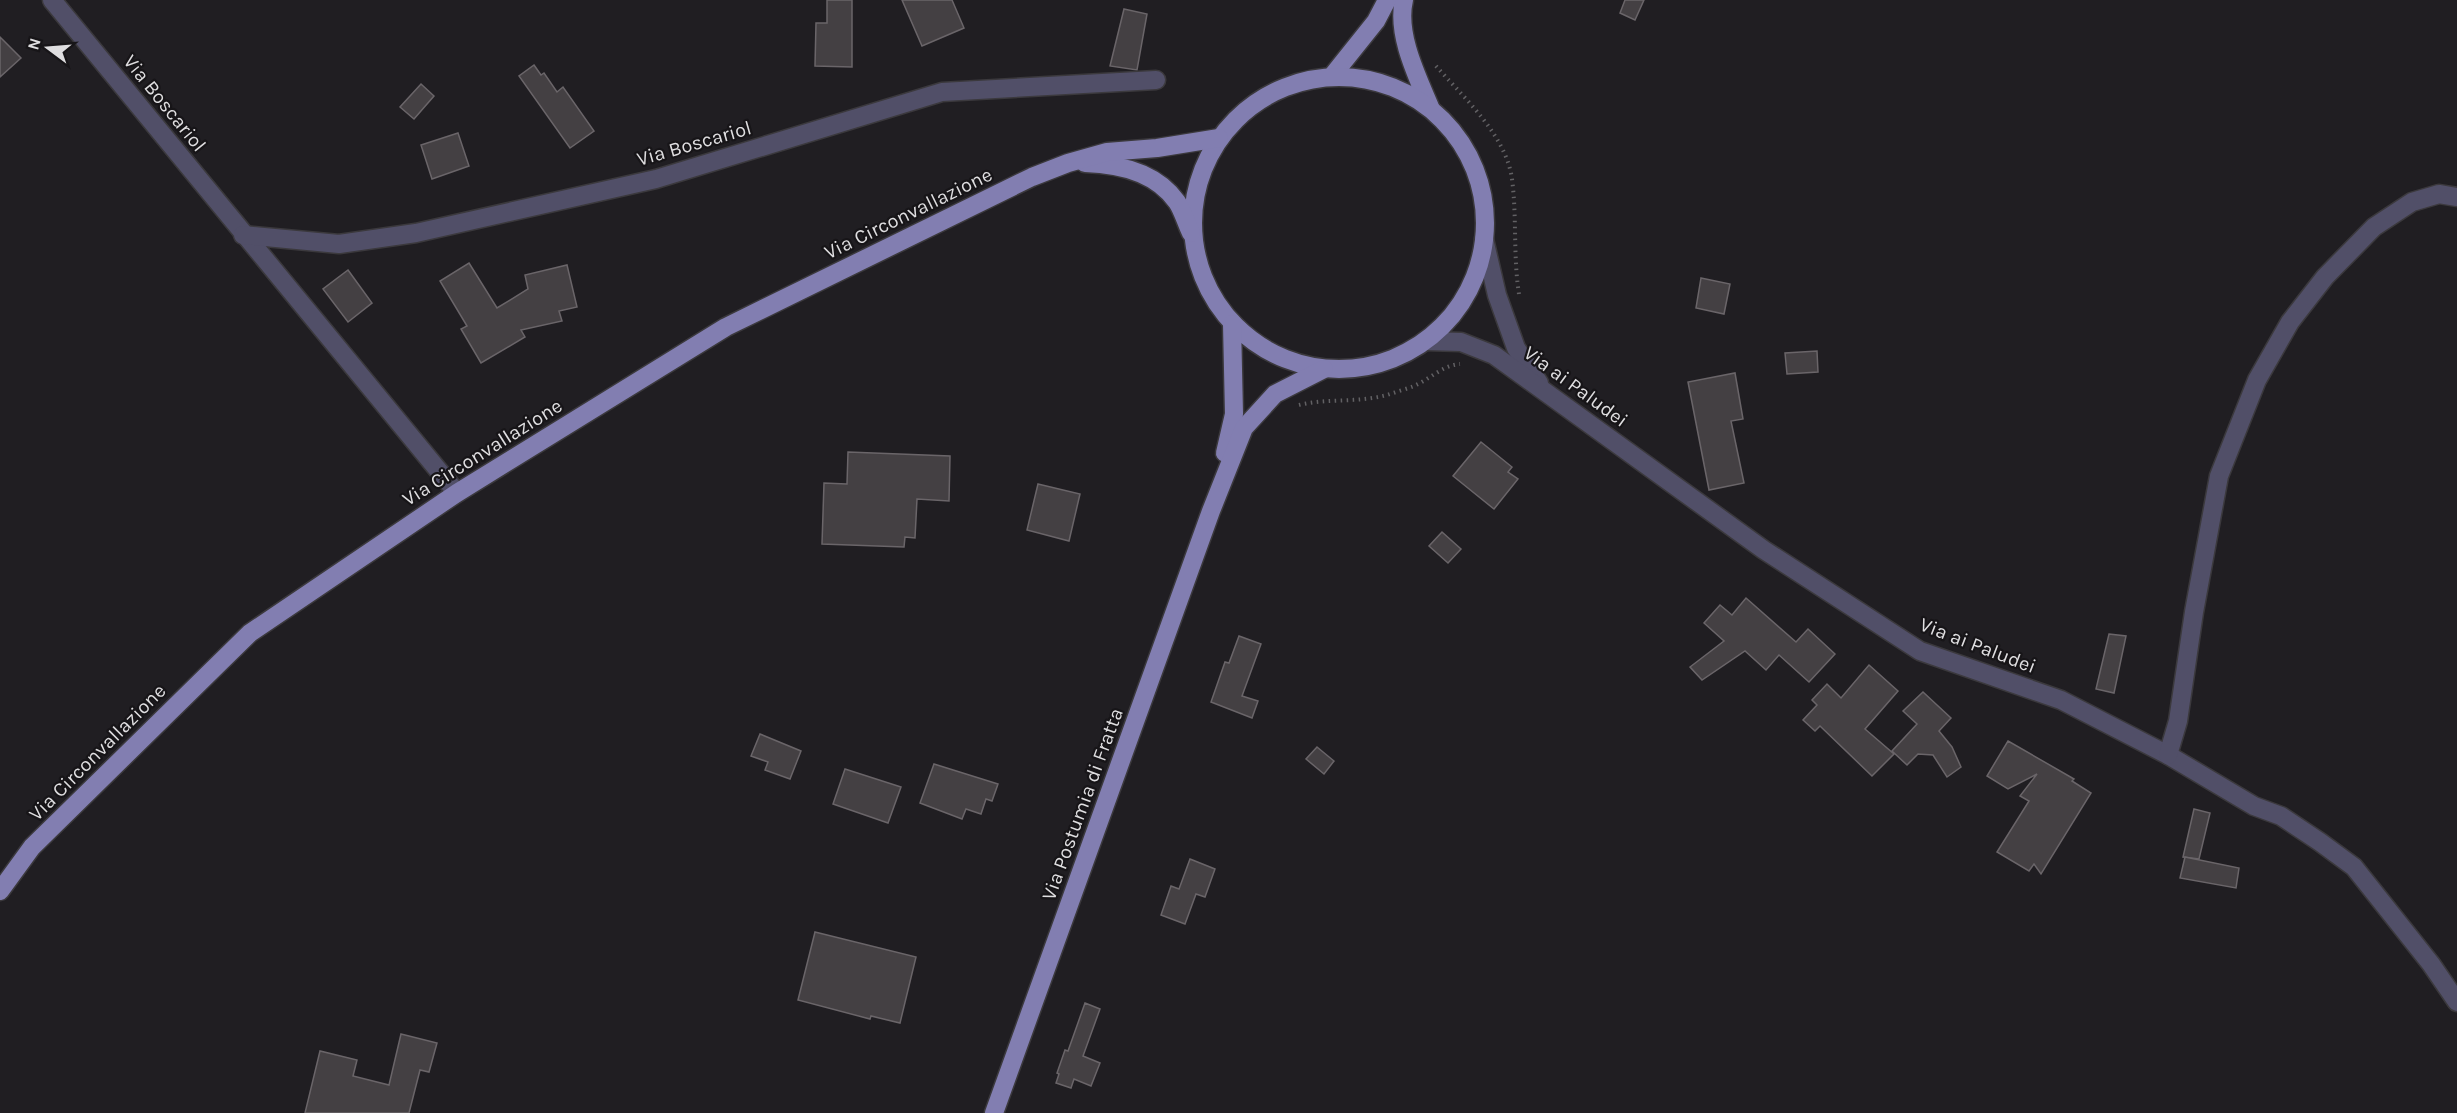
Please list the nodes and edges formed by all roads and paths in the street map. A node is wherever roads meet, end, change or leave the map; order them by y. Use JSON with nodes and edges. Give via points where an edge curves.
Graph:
{"nodes":[{"id":1,"x":52,"y":0,"type":"edge"},
{"id":2,"x":1387,"y":0,"type":"edge"},
{"id":3,"x":1404,"y":0,"type":"edge"},
{"id":4,"x":1430,"y":60,"type":"dead end"},
{"id":5,"x":1332,"y":76,"type":"junction"},
{"id":6,"x":1156,"y":80,"type":"dead end"},
{"id":7,"x":1430,"y":107,"type":"junction"},
{"id":8,"x":1219,"y":138,"type":"junction"},
{"id":9,"x":1068,"y":163,"type":"junction"},
{"id":10,"x":2457,"y":196,"type":"edge"},
{"id":11,"x":243,"y":235,"type":"junction"},
{"id":12,"x":1193,"y":237,"type":"junction"},
{"id":13,"x":1484,"y":239,"type":"junction"},
{"id":14,"x":1520,"y":298,"type":"dead end"},
{"id":15,"x":1232,"y":324,"type":"junction"},
{"id":16,"x":1425,"y":341,"type":"junction"},
{"id":17,"x":1468,"y":363,"type":"dead end"},
{"id":18,"x":1324,"y":369,"type":"junction"},
{"id":19,"x":1545,"y":392,"type":"junction"},
{"id":20,"x":1294,"y":406,"type":"dead end"},
{"id":21,"x":457,"y":493,"type":"junction"},
{"id":22,"x":1211,"y":511,"type":"junction"},
{"id":23,"x":2169,"y":755,"type":"junction"},
{"id":24,"x":0,"y":891,"type":"edge"},
{"id":25,"x":2457,"y":1002,"type":"edge"},
{"id":26,"x":994,"y":1113,"type":"edge"}],
"edges":[{"from":1,"to":11,"type":"street","name":"Via Boscariol"},
{"from":2,"to":5,"type":"main road","via":[[1376,21]]},
{"from":3,"to":7,"type":"main road","via":[[1408,52]]},
{"from":4,"to":14,"type":"path","via":[[1483,119],[1502,149],[1512,177]]},
{"from":5,"to":7,"type":"main road","via":[[1367,78],[1400,89]]},
{"from":5,"to":8,"type":"main road","via":[[1289,85],[1250,106]]},
{"from":6,"to":11,"type":"street","name":"Via Boscariol","via":[[942,92],[656,179],[416,233],[339,244]]},
{"from":7,"to":13,"type":"main road","via":[[1463,144],[1482,190]]},
{"from":8,"to":9,"type":"main road","name":"Via Circonvallazione","via":[[1107,152]]},
{"from":8,"to":12,"type":"main road","via":[[1203,169],[1194,202]]},
{"from":9,"to":12,"type":"main road","name":"Via Circonvallazione","via":[[1132,169],[1159,184],[1177,203]]},
{"from":9,"to":21,"type":"main road","name":"Via Circonvallazione","via":[[726,327]]},
{"from":10,"to":23,"type":"street","via":[[2439,194],[2412,202],[2374,226],[2325,277],[2290,322],[2257,380],[2219,476]]},
{"from":11,"to":21,"type":"street","name":"Via Boscariol"},
{"from":12,"to":15,"type":"main road","via":[[1200,268],[1213,298]]},
{"from":13,"to":16,"type":"main road","via":[[1475,278],[1454,313]]},
{"from":13,"to":19,"type":"street","via":[[1497,295],[1516,348]]},
{"from":15,"to":18,"type":"main road","via":[[1259,346],[1290,362]]},
{"from":15,"to":22,"type":"main road","name":"Via Postumia di Fratta","via":[[1234,414]]},
{"from":16,"to":18,"type":"main road","via":[[1394,359],[1360,368]]},
{"from":16,"to":19,"type":"street","name":"Via ai Paludei","via":[[1461,342],[1494,355]]},
{"from":17,"to":20,"type":"path","via":[[1451,364],[1413,386],[1387,395]]},
{"from":18,"to":22,"type":"main road","name":"Via Postumia di Fratta","via":[[1275,394],[1244,428]]},
{"from":19,"to":23,"type":"street","name":"Via ai Paludei","via":[[1764,550],[1920,651],[2061,700]]},
{"from":21,"to":24,"type":"main road","name":"Via Circonvallazione","via":[[250,633],[32,847]]},
{"from":22,"to":26,"type":"main road","name":"Via Postumia di Fratta"},
{"from":23,"to":25,"type":"street","name":"Via ai Paludei","via":[[2254,806],[2281,816],[2354,867]]}]}
